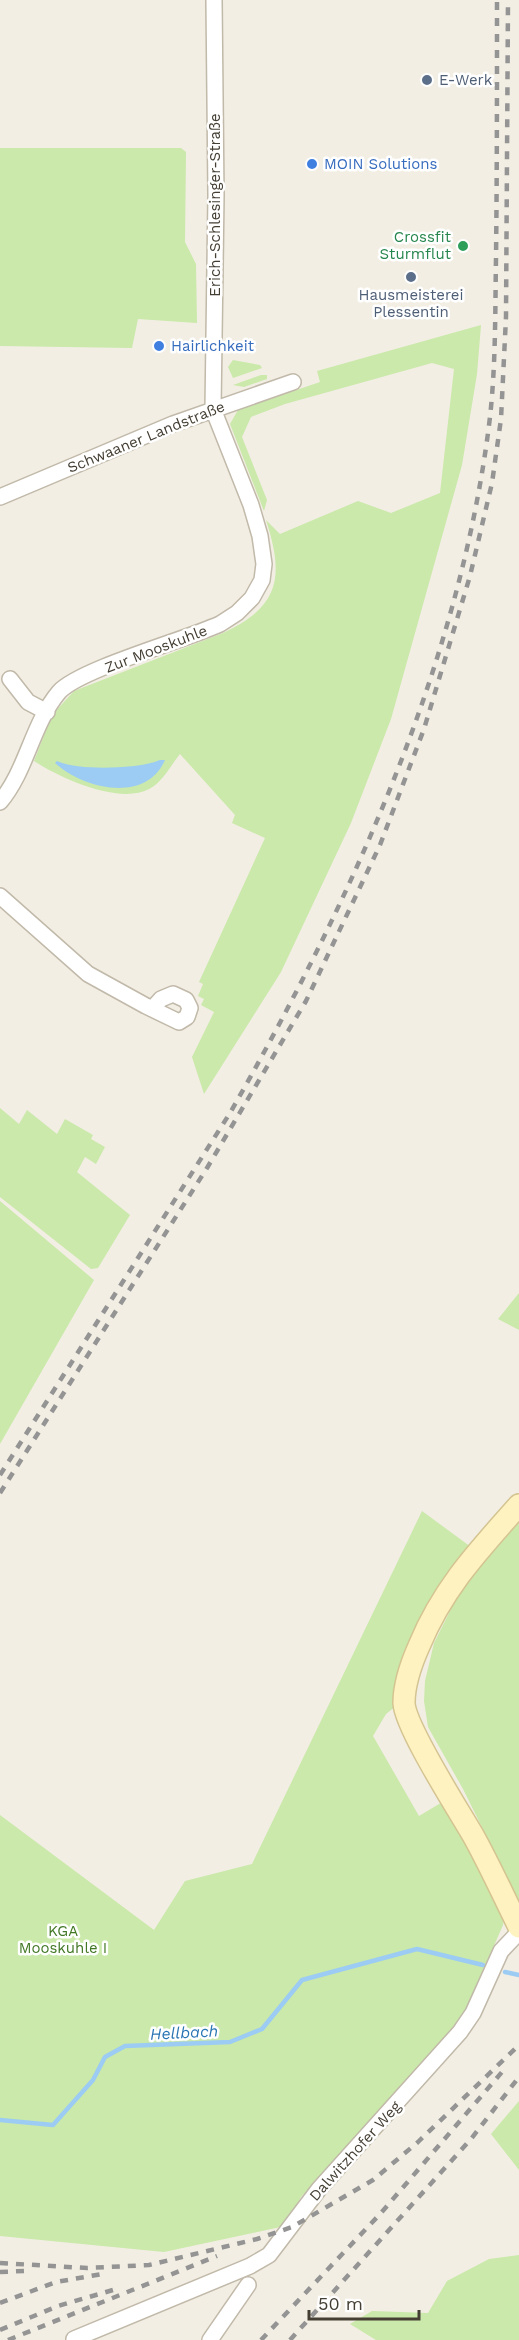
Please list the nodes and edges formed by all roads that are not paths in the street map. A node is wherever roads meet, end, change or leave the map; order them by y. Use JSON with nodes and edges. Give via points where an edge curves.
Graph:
{"nodes":[{"id":1,"x":214,"y":0,"type":"edge"},
{"id":2,"x":293,"y":382,"type":"dead end"},
{"id":3,"x":213,"y":409,"type":"junction"},
{"id":4,"x":0,"y":497,"type":"edge"},
{"id":5,"x":10,"y":679,"type":"dead end"},
{"id":6,"x":47,"y":712,"type":"junction"},
{"id":7,"x":0,"y":802,"type":"edge"},
{"id":8,"x":0,"y":896,"type":"edge"},
{"id":9,"x":152,"y":1009,"type":"dead end"},
{"id":10,"x":519,"y":1505,"type":"edge"},
{"id":11,"x":519,"y":1927,"type":"edge"},
{"id":12,"x":519,"y":1932,"type":"edge"},
{"id":13,"x":248,"y":2285,"type":"dead end"},
{"id":14,"x":74,"y":2338,"type":"dead end"},
{"id":15,"x":210,"y":2340,"type":"edge"}],
"edges":[{"from":1,"to":3,"type":"street","name":"Erich-Schlesinger-Straße"},
{"from":2,"to":3,"type":"street","name":"Schwaaner Landstraße"},
{"from":3,"to":4,"type":"street","name":"Schwaaner Landstraße"},
{"from":3,"to":6,"type":"street","name":"Zur Mooskuhle","via":[[260,536],[264,564],[258,589],[237,613],[220,624],[73,682],[59,693]]},
{"from":5,"to":6,"type":"street","via":[[28,702]]},
{"from":6,"to":7,"type":"street","name":"Zur Mooskuhle","via":[[14,784]]},
{"from":8,"to":9,"type":"street","via":[[88,974]]},
{"from":10,"to":11,"type":"street","via":[[457,1575],[441,1599],[413,1660],[404,1706]]},
{"from":12,"to":14,"type":"street","name":"Dalwitzhofer Weg","via":[[501,1951],[473,2013],[456,2038],[319,2189],[269,2254],[250,2266]]},
{"from":13,"to":15,"type":"street"}]}
